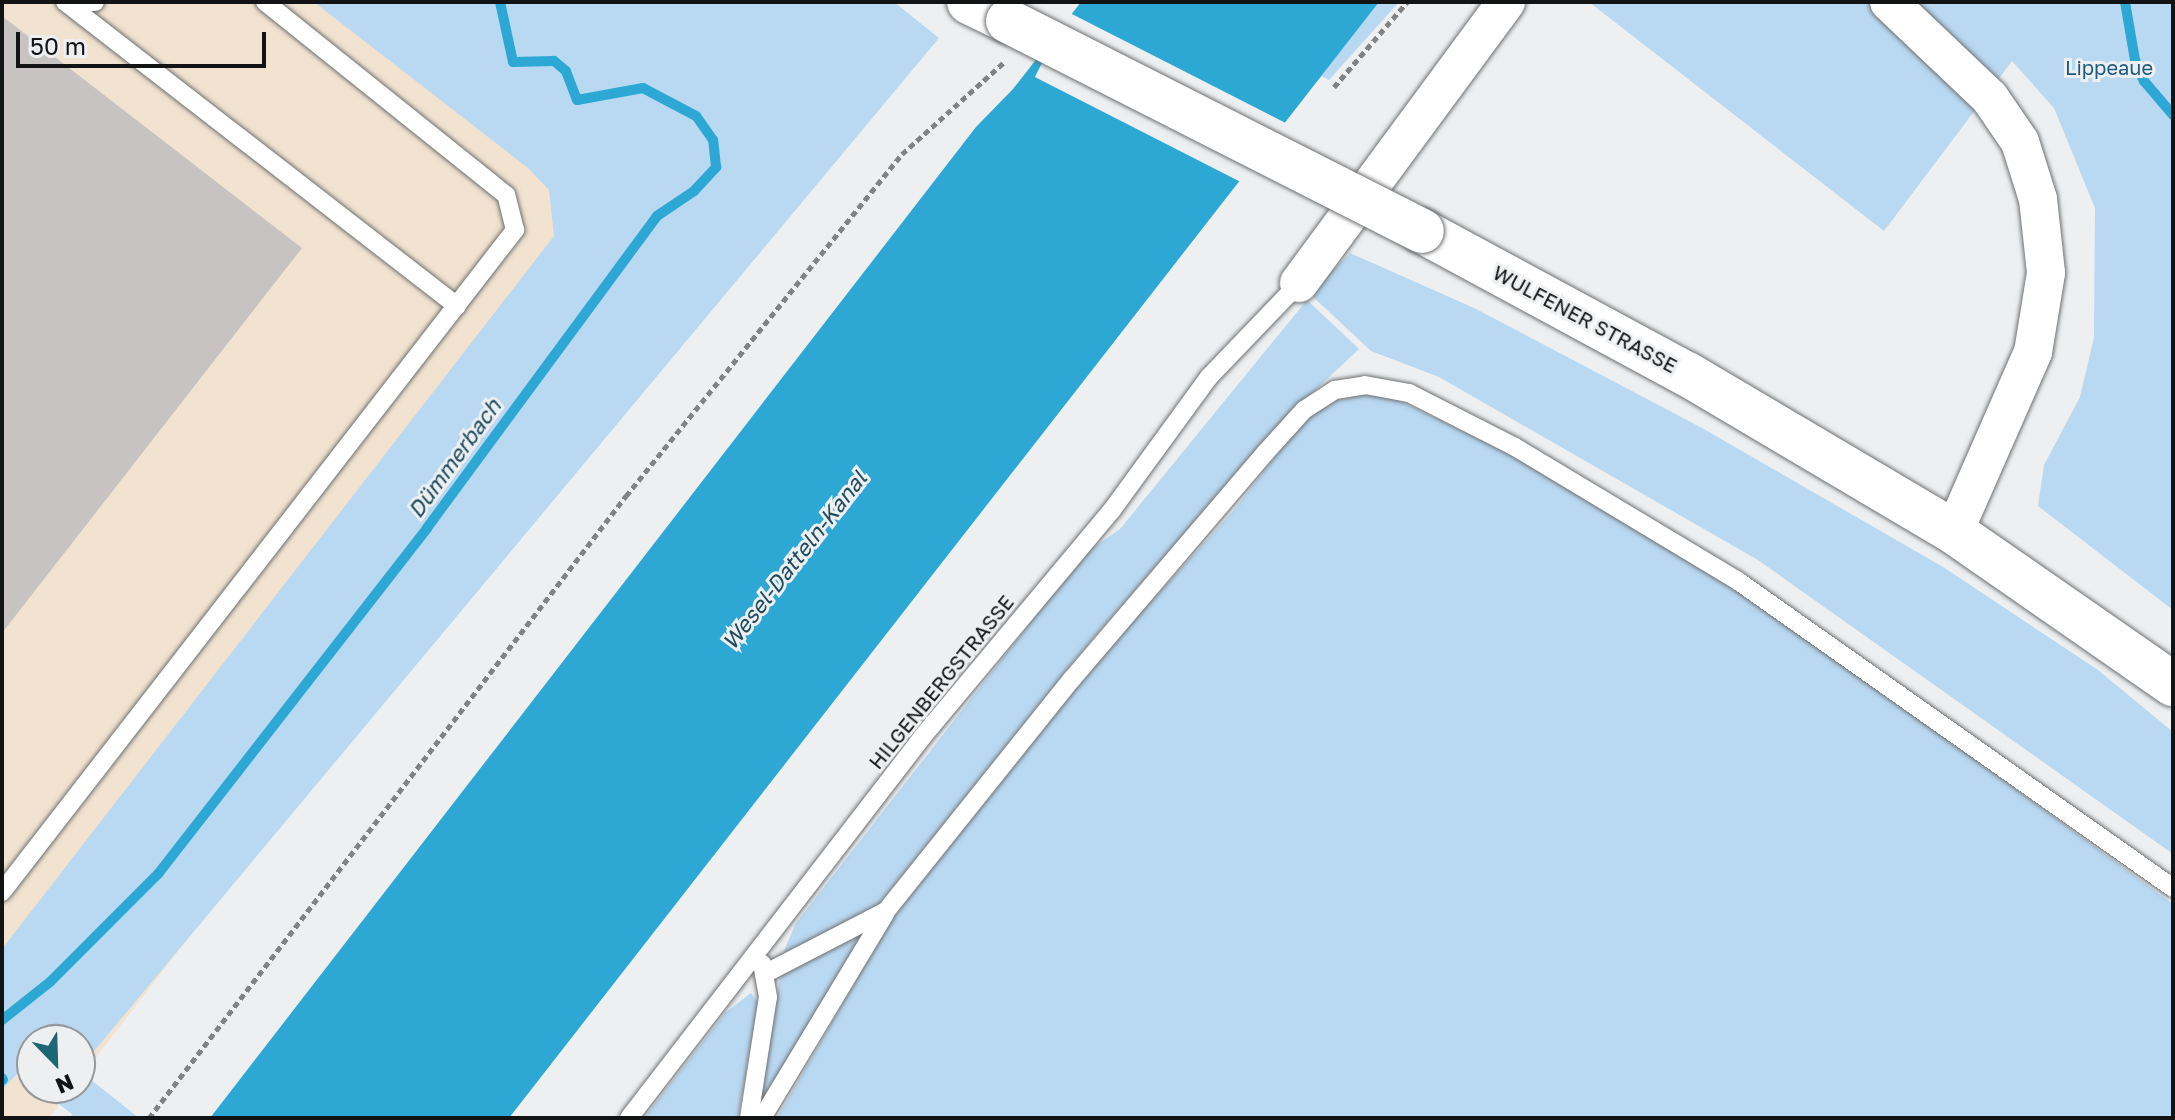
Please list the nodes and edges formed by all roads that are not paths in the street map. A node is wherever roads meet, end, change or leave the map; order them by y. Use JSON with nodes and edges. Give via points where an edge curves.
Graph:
{"nodes":[{"id":1,"x":95,"y":2,"type":"edge"},
{"id":2,"x":265,"y":2,"type":"edge"},
{"id":3,"x":969,"y":2,"type":"edge"},
{"id":4,"x":1506,"y":2,"type":"edge"},
{"id":5,"x":1889,"y":2,"type":"edge"},
{"id":6,"x":67,"y":4,"type":"edge"},
{"id":7,"x":1299,"y":283,"type":"joint"},
{"id":8,"x":457,"y":306,"type":"junction"},
{"id":9,"x":1954,"y":532,"type":"junction"},
{"id":10,"x":2173,"y":684,"type":"edge"},
{"id":11,"x":2173,"y":888,"type":"edge"},
{"id":12,"x":2,"y":892,"type":"edge"},
{"id":13,"x":886,"y":911,"type":"junction"},
{"id":14,"x":759,"y":949,"type":"junction"},
{"id":15,"x":764,"y":974,"type":"junction"},
{"id":16,"x":629,"y":1118,"type":"edge"},
{"id":17,"x":749,"y":1118,"type":"edge"},
{"id":18,"x":762,"y":1118,"type":"edge"}],
"edges":[{"from":1,"to":6,"type":"lane"},
{"from":2,"to":8,"type":"lane","via":[[506,195],[515,230]]},
{"from":3,"to":9,"type":"main road","name":"WULFENER STRASSE","bridge":true,"via":[[1008,40],[1422,231],[1687,374]]},
{"from":4,"to":7,"type":"street"},
{"from":5,"to":9,"type":"street","via":[[1990,98],[2020,142],[2038,199],[2046,273],[2033,352]]},
{"from":6,"to":8,"type":"lane"},
{"from":7,"to":14,"type":"lane","name":"HILGENBERGSTRASSE","via":[[1209,377],[1112,510],[923,736]]},
{"from":8,"to":12,"type":"lane"},
{"from":9,"to":10,"type":"main road","name":"WULFENER STRASSE"},
{"from":11,"to":13,"type":"lane","via":[[1738,581],[1515,447],[1409,393],[1365,385],[1335,390],[1314,403],[1266,452],[1072,679]]},
{"from":13,"to":15,"type":"lane"},
{"from":13,"to":18,"type":"lane"},
{"from":14,"to":15,"type":"lane"},
{"from":14,"to":16,"type":"lane","name":"HILGENBERGSTRASSE"},
{"from":15,"to":17,"type":"lane","via":[[768,997]]}]}
